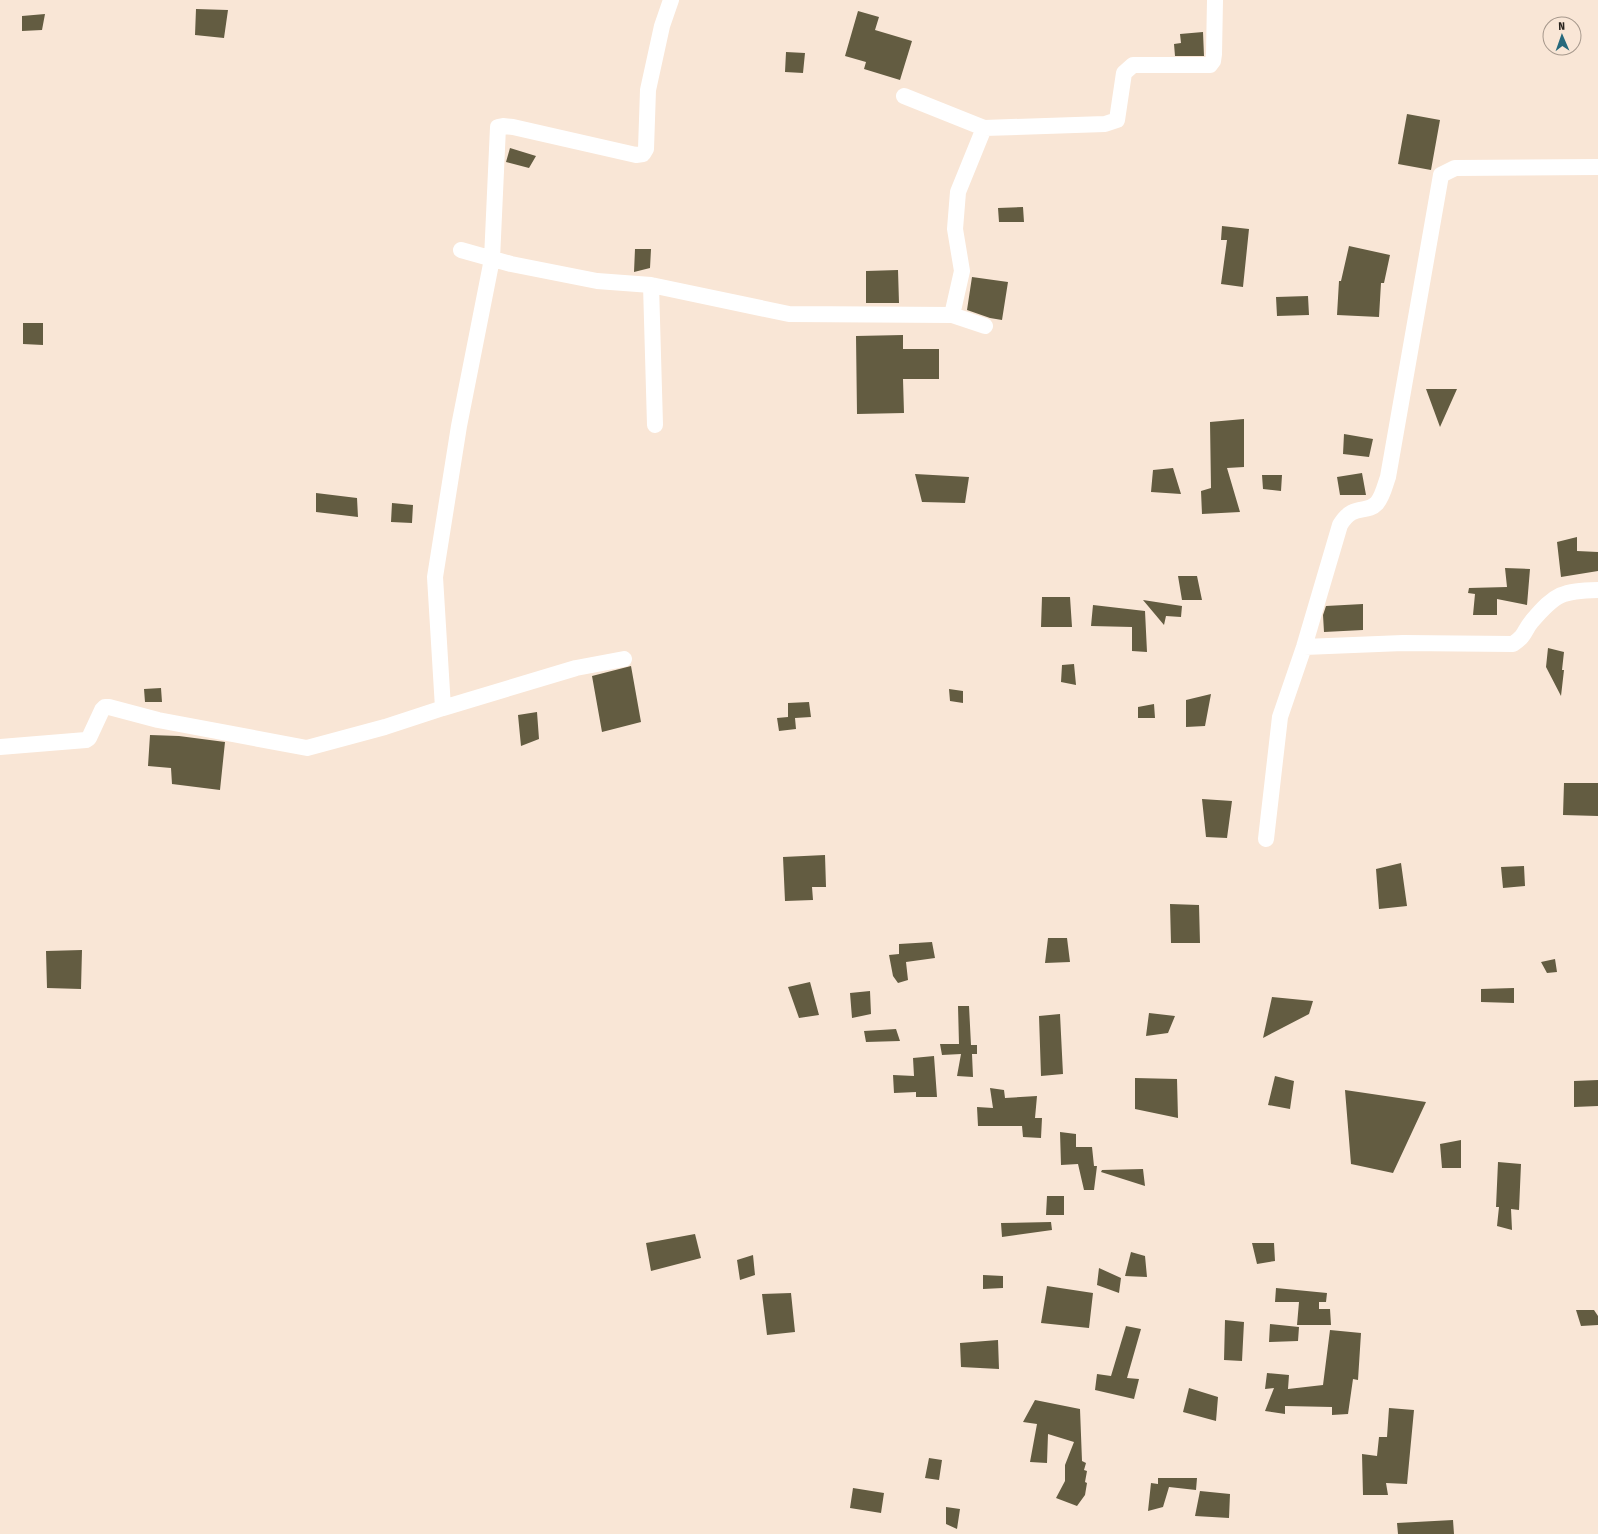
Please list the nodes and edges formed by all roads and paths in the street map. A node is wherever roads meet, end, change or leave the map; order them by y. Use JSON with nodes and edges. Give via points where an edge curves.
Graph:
{"nodes":[{"id":1,"x":671,"y":0,"type":"edge"},
{"id":2,"x":1215,"y":0,"type":"edge"},
{"id":3,"x":904,"y":96,"type":"dead end"},
{"id":4,"x":984,"y":128,"type":"junction"},
{"id":5,"x":1598,"y":167,"type":"edge"},
{"id":6,"x":461,"y":250,"type":"dead end"},
{"id":7,"x":492,"y":259,"type":"junction"},
{"id":8,"x":651,"y":285,"type":"junction"},
{"id":9,"x":952,"y":315,"type":"junction"},
{"id":10,"x":985,"y":326,"type":"dead end"},
{"id":11,"x":655,"y":425,"type":"dead end"},
{"id":12,"x":1598,"y":590,"type":"edge"},
{"id":13,"x":1304,"y":647,"type":"junction"},
{"id":14,"x":624,"y":659,"type":"dead end"},
{"id":15,"x":443,"y":708,"type":"junction"},
{"id":16,"x":0,"y":746,"type":"edge"},
{"id":17,"x":1266,"y":839,"type":"dead end"}],
"edges":[{"from":1,"to":7,"type":"street","via":[[662,26],[648,90],[646,149],[643,154],[636,155],[513,127],[498,127]]},
{"from":2,"to":4,"type":"street","via":[[1214,54],[1210,65],[1133,65],[1124,73],[1117,120],[1105,124]]},
{"from":3,"to":4,"type":"street"},
{"from":4,"to":9,"type":"street","via":[[958,192],[955,229],[962,270]]},
{"from":5,"to":13,"type":"street","via":[[1455,168],[1441,175],[1388,477],[1377,503],[1346,515],[1340,525]]},
{"from":6,"to":7,"type":"street"},
{"from":7,"to":8,"type":"street","via":[[597,281]]},
{"from":7,"to":15,"type":"street","via":[[459,426],[435,577]]},
{"from":8,"to":9,"type":"street","via":[[789,314]]},
{"from":8,"to":11,"type":"street"},
{"from":9,"to":10,"type":"street"},
{"from":12,"to":13,"type":"street","via":[[1564,592],[1556,596],[1531,622],[1523,637],[1513,644],[1403,643]]},
{"from":13,"to":17,"type":"street","via":[[1280,717]]},
{"from":14,"to":15,"type":"street","via":[[576,668]]},
{"from":15,"to":16,"type":"street","via":[[307,748],[158,720],[109,707],[102,710],[86,740]]}]}
